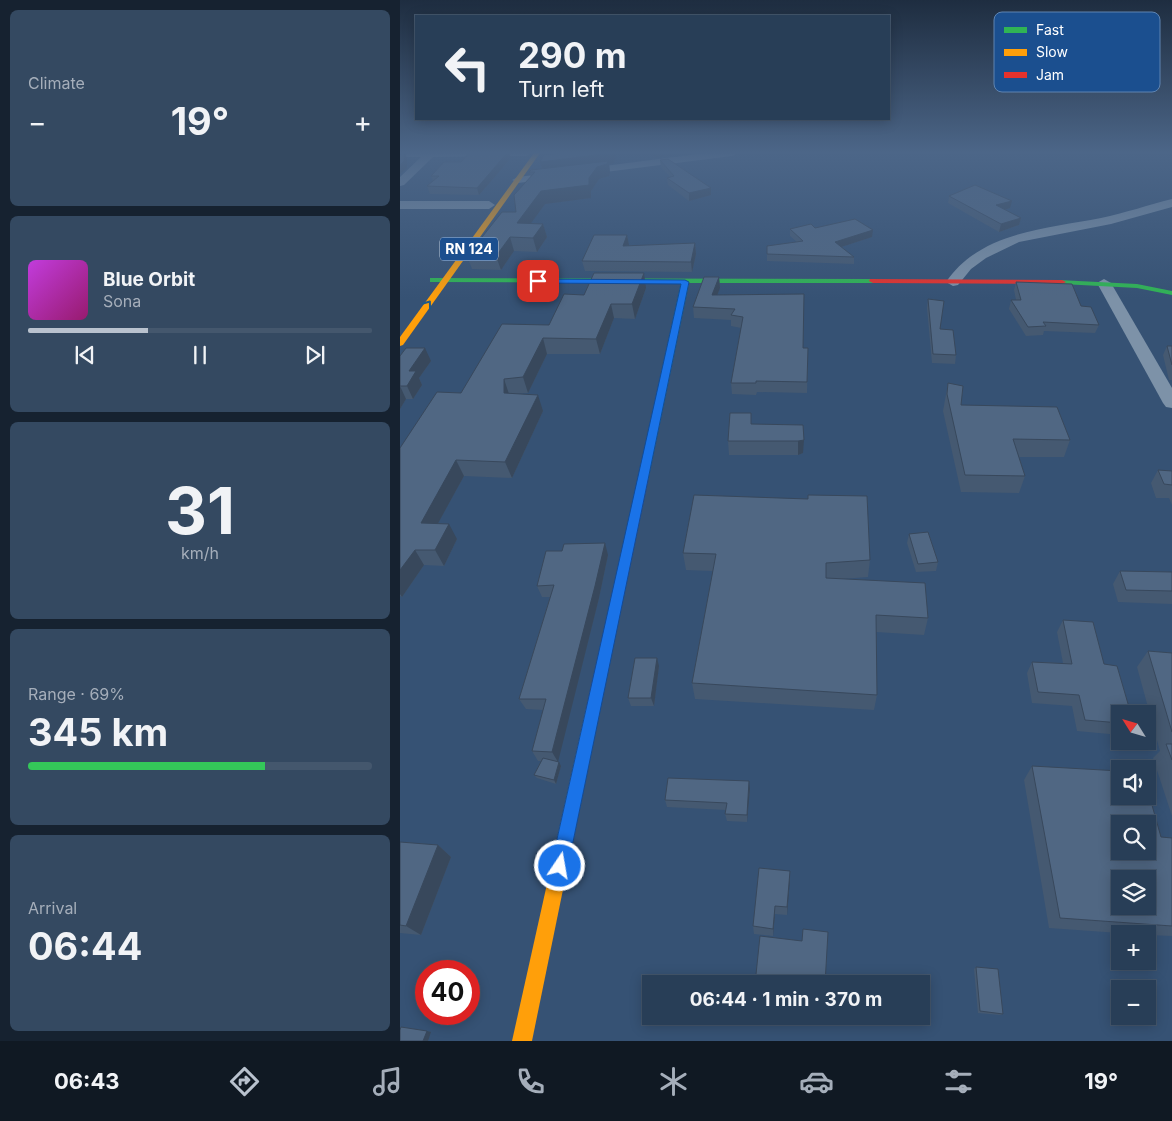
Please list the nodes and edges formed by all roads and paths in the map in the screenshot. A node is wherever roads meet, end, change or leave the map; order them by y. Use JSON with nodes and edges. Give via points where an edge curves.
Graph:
{"nodes":[{"id":1,"x":492,"y":202,"type":"edge"},
{"id":2,"x":502,"y":202,"type":"edge"},
{"id":3,"x":1172,"y":203,"type":"edge"},
{"id":4,"x":400,"y":205,"type":"edge"},
{"id":5,"x":489,"y":205,"type":"junction"},
{"id":6,"x":433,"y":280,"type":"junction"},
{"id":7,"x":445,"y":280,"type":"junction"},
{"id":8,"x":685,"y":282,"type":"junction"},
{"id":9,"x":953,"y":282,"type":"junction"},
{"id":10,"x":1104,"y":283,"type":"junction"},
{"id":11,"x":1172,"y":293,"type":"edge"},
{"id":12,"x":400,"y":324,"type":"edge"},
{"id":13,"x":400,"y":343,"type":"edge"},
{"id":14,"x":1172,"y":403,"type":"edge"},
{"id":15,"x":522,"y":1041,"type":"edge"}],
"edges":[{"from":1,"to":5,"type":"street","number":"RN 124"},
{"from":2,"to":7,"type":"street","number":"RN 124"},
{"from":3,"to":9,"type":"street","via":[[1091,224],[1017,238],[986,250],[965,265]]},
{"from":4,"to":5,"type":"street"},
{"from":5,"to":6,"type":"street","number":"RN 124"},
{"from":6,"to":7,"type":"street"},
{"from":6,"to":12,"type":"street","number":"RN 124"},
{"from":7,"to":8,"type":"street"},
{"from":13,"to":7,"type":"street","number":"RN 124","one_way":true},
{"from":8,"to":9,"type":"street"},
{"from":8,"to":15,"type":"street"},
{"from":9,"to":10,"type":"street"},
{"from":10,"to":11,"type":"street"},
{"from":10,"to":14,"type":"street"}]}
